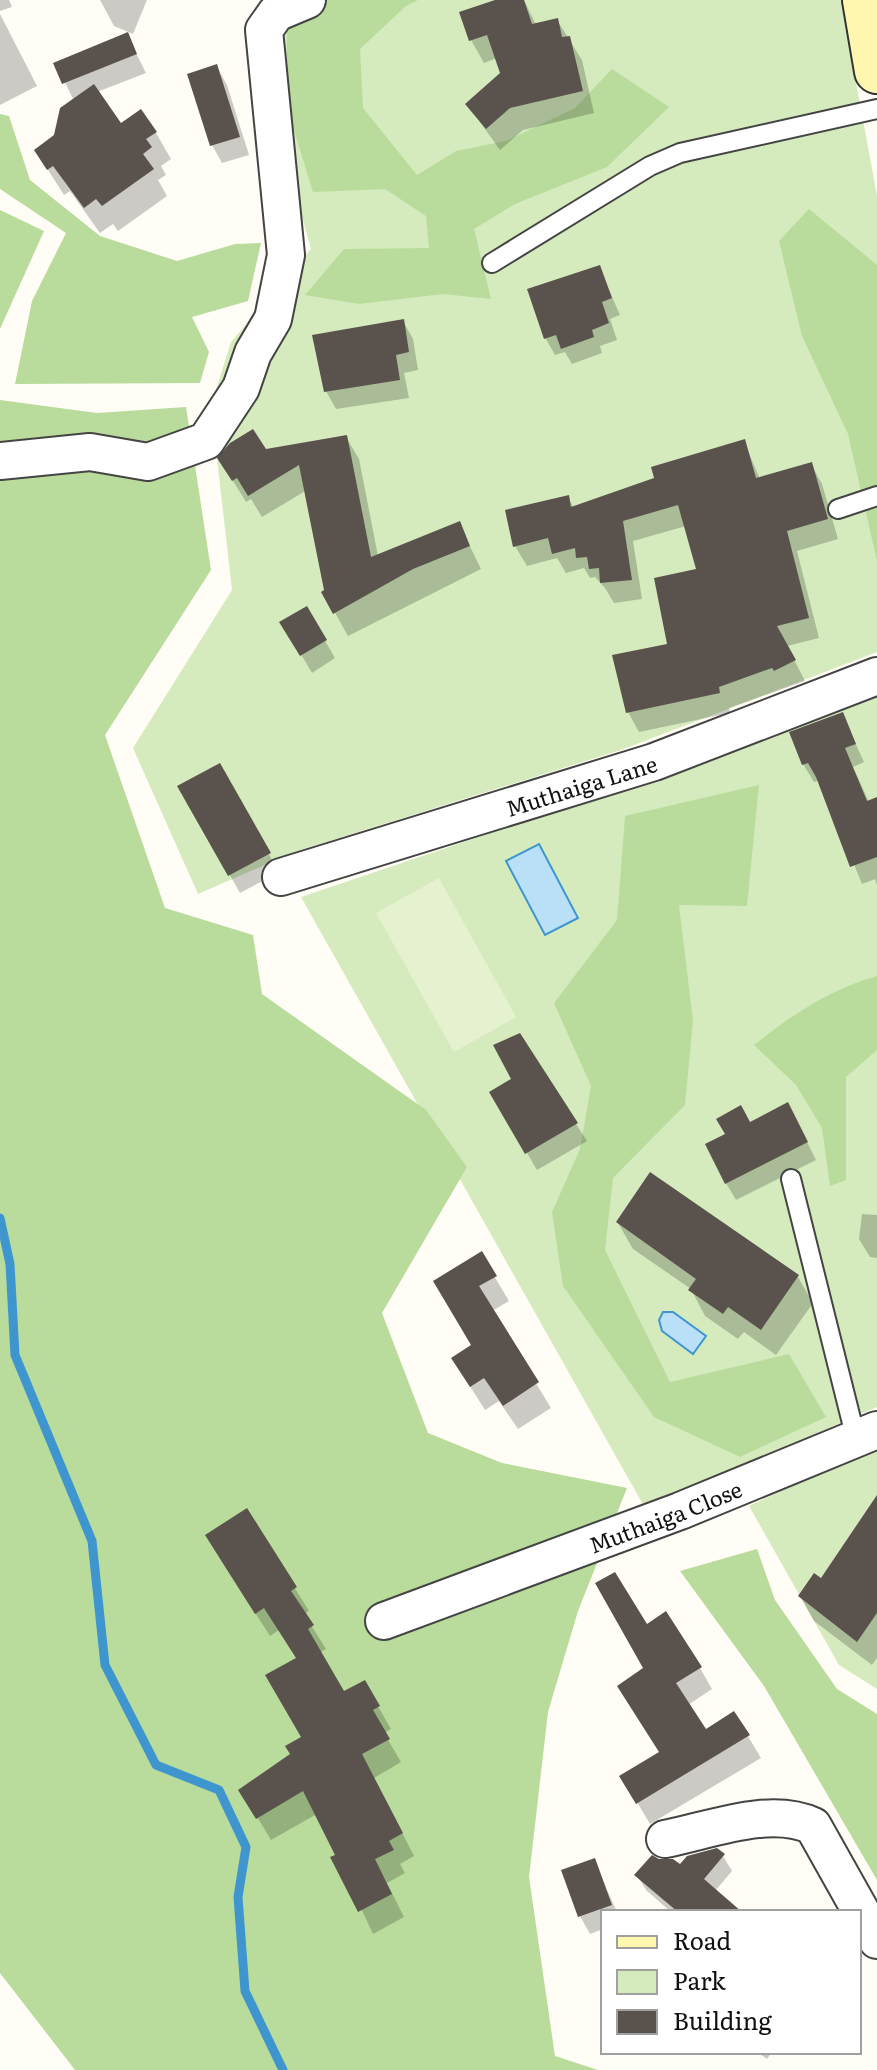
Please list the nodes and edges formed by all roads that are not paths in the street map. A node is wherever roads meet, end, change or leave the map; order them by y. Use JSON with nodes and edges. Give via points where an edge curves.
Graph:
{"nodes":[{"id":1,"x":307,"y":0,"type":"edge"},
{"id":2,"x":865,"y":0,"type":"edge"},
{"id":3,"x":877,"y":71,"type":"edge"},
{"id":4,"x":877,"y":109,"type":"edge"},
{"id":5,"x":492,"y":263,"type":"dead end"},
{"id":6,"x":0,"y":461,"type":"edge"},
{"id":7,"x":877,"y":496,"type":"edge"},
{"id":8,"x":838,"y":509,"type":"dead end"},
{"id":9,"x":877,"y":676,"type":"edge"},
{"id":10,"x":281,"y":877,"type":"dead end"},
{"id":11,"x":791,"y":1179,"type":"dead end"},
{"id":12,"x":866,"y":1434,"type":"edge"},
{"id":13,"x":384,"y":1621,"type":"dead end"},
{"id":14,"x":665,"y":1839,"type":"dead end"},
{"id":15,"x":860,"y":1910,"type":"edge"},
{"id":16,"x":861,"y":1912,"type":"edge"},
{"id":17,"x":877,"y":1940,"type":"edge"}],
"edges":[{"from":1,"to":6,"type":"street","via":[[276,13],[264,30],[286,255],[279,300],[241,388],[206,441],[148,462],[90,452]]},
{"from":2,"to":3,"type":"main road"},
{"from":4,"to":5,"type":"lane","via":[[680,153]]},
{"from":7,"to":8,"type":"lane"},
{"from":9,"to":10,"type":"street","name":"Muthaiga Lane","via":[[654,762]]},
{"from":11,"to":12,"type":"lane"},
{"from":12,"to":13,"type":"street","name":"Muthaiga Close","via":[[680,1511]]},
{"from":14,"to":15,"type":"street","via":[[793,1817],[813,1826]]},
{"from":16,"to":17,"type":"street"}]}
